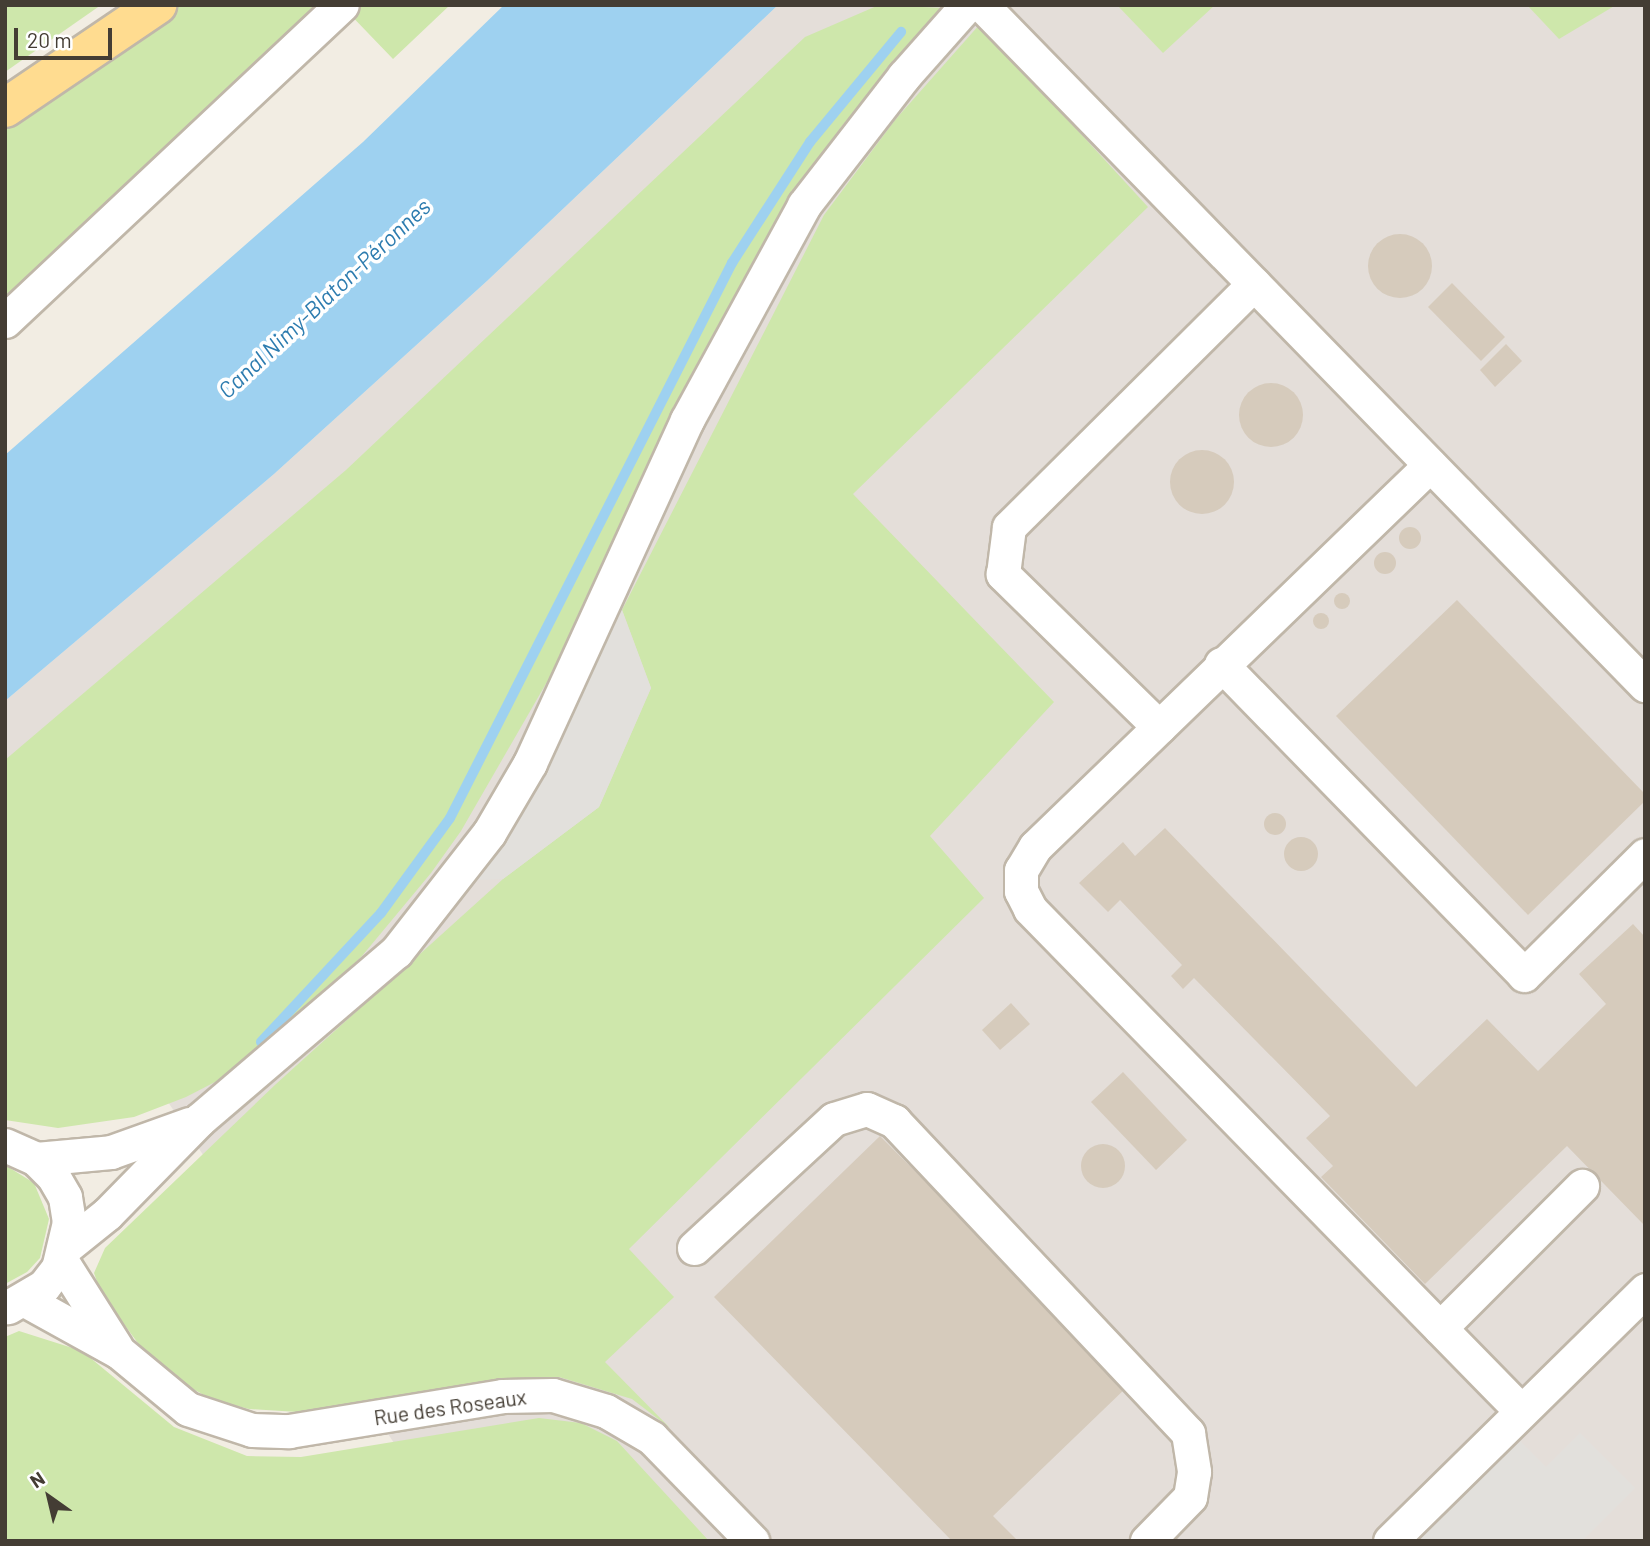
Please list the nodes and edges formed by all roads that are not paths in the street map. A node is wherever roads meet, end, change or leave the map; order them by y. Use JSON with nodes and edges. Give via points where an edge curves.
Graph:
{"nodes":[{"id":1,"x":157,"y":5,"type":"edge"},
{"id":2,"x":342,"y":5,"type":"edge"},
{"id":3,"x":967,"y":5,"type":"edge"},
{"id":4,"x":982,"y":5,"type":"edge"},
{"id":5,"x":5,"y":108,"type":"edge"},
{"id":6,"x":1254,"y":284,"type":"junction"},
{"id":7,"x":5,"y":321,"type":"edge"},
{"id":8,"x":1430,"y":465,"type":"junction"},
{"id":9,"x":1221,"y":664,"type":"junction"},
{"id":10,"x":1645,"y":685,"type":"edge"},
{"id":11,"x":1159,"y":727,"type":"junction"},
{"id":12,"x":1645,"y":855,"type":"edge"},
{"id":13,"x":199,"y":1120,"type":"junction"},
{"id":14,"x":5,"y":1145,"type":"edge"},
{"id":15,"x":36,"y":1159,"type":"junction"},
{"id":16,"x":1582,"y":1186,"type":"dead end"},
{"id":17,"x":694,"y":1248,"type":"dead end"},
{"id":18,"x":64,"y":1253,"type":"junction"},
{"id":19,"x":1645,"y":1290,"type":"edge"},
{"id":20,"x":15,"y":1304,"type":"edge"},
{"id":21,"x":1440,"y":1328,"type":"junction"},
{"id":22,"x":120,"y":1352,"type":"junction"},
{"id":23,"x":1521,"y":1411,"type":"junction"},
{"id":24,"x":752,"y":1541,"type":"edge"},
{"id":25,"x":1147,"y":1541,"type":"edge"},
{"id":26,"x":1390,"y":1541,"type":"edge"}],
"edges":[{"from":1,"to":5,"type":"main road"},
{"from":2,"to":7,"type":"street"},
{"from":3,"to":13,"type":"street","via":[[904,76],[798,216],[687,420],[530,763],[489,833],[396,952]]},
{"from":4,"to":6,"type":"street"},
{"from":6,"to":8,"type":"street"},
{"from":6,"to":11,"type":"street","via":[[1009,527],[1003,574]]},
{"from":8,"to":9,"type":"street"},
{"from":8,"to":10,"type":"street"},
{"from":9,"to":11,"type":"street"},
{"from":9,"to":12,"type":"street","via":[[1524,975]]},
{"from":11,"to":21,"type":"street","via":[[1035,847],[1021,870],[1021,891],[1030,909]]},
{"from":13,"to":15,"type":"street","via":[[111,1152]]},
{"from":13,"to":18,"type":"street"},
{"from":14,"to":15,"type":"street"},
{"from":15,"to":18,"type":"street","via":[[65,1198],[69,1222]]},
{"from":16,"to":21,"type":"street"},
{"from":17,"to":25,"type":"street","via":[[834,1119],[867,1109],[894,1121],[1188,1433],[1194,1472],[1190,1497]]},
{"from":18,"to":20,"type":"street","via":[[44,1286]]},
{"from":18,"to":22,"type":"street","name":"Rue des Roseaux"},
{"from":19,"to":23,"type":"street"},
{"from":20,"to":22,"type":"street","name":"Rue des Roseaux"},
{"from":21,"to":23,"type":"street"},
{"from":22,"to":24,"type":"street","name":"Rue des Roseaux","via":[[188,1409],[252,1430],[289,1431],[502,1396],[553,1395],[606,1411],[652,1438]]},
{"from":23,"to":26,"type":"street"}]}
